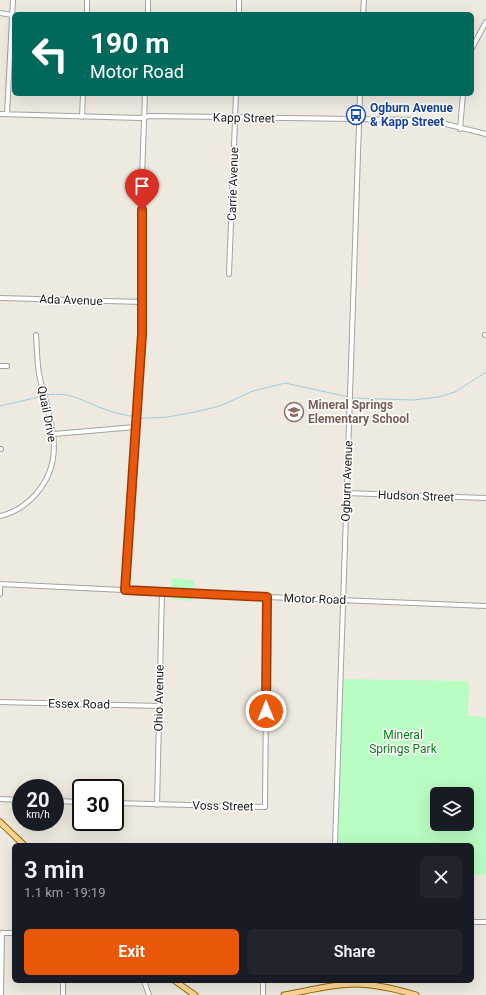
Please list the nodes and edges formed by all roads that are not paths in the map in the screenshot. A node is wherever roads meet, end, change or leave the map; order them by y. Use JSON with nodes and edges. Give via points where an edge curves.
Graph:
{"nodes":[{"id":1,"x":13,"y":0,"type":"edge"},
{"id":2,"x":87,"y":0,"type":"edge"},
{"id":3,"x":148,"y":0,"type":"edge"},
{"id":4,"x":239,"y":0,"type":"edge"},
{"id":5,"x":364,"y":0,"type":"edge"},
{"id":6,"x":12,"y":12,"type":"edge"},
{"id":7,"x":87,"y":12,"type":"edge"},
{"id":8,"x":148,"y":12,"type":"edge"},
{"id":9,"x":239,"y":12,"type":"edge"},
{"id":10,"x":364,"y":12,"type":"edge"},
{"id":11,"x":0,"y":13,"type":"edge"},
{"id":12,"x":12,"y":15,"type":"joint"},
{"id":13,"x":486,"y":22,"type":"edge"},
{"id":14,"x":474,"y":44,"type":"edge"},
{"id":15,"x":83,"y":96,"type":"edge"},
{"id":16,"x":145,"y":96,"type":"edge"},
{"id":17,"x":236,"y":96,"type":"edge"},
{"id":18,"x":360,"y":96,"type":"edge"},
{"id":19,"x":463,"y":96,"type":"edge"},
{"id":20,"x":0,"y":114,"type":"edge"},
{"id":21,"x":7,"y":114,"type":"junction"},
{"id":22,"x":82,"y":117,"type":"junction"},
{"id":23,"x":144,"y":117,"type":"junction"},
{"id":24,"x":235,"y":117,"type":"junction"},
{"id":25,"x":359,"y":120,"type":"junction"},
{"id":26,"x":460,"y":128,"type":"junction"},
{"id":27,"x":486,"y":134,"type":"edge"},
{"id":28,"x":229,"y":274,"type":"dead end"},
{"id":29,"x":0,"y":298,"type":"edge"},
{"id":30,"x":143,"y":302,"type":"junction"},
{"id":31,"x":36,"y":335,"type":"dead end"},
{"id":32,"x":0,"y":366,"type":"edge"},
{"id":33,"x":7,"y":366,"type":"dead end"},
{"id":34,"x":135,"y":427,"type":"junction"},
{"id":35,"x":54,"y":434,"type":"junction"},
{"id":36,"x":346,"y":493,"type":"junction"},
{"id":37,"x":486,"y":498,"type":"edge"},
{"id":38,"x":0,"y":516,"type":"edge"},
{"id":39,"x":0,"y":584,"type":"edge"},
{"id":40,"x":125,"y":590,"type":"junction"},
{"id":41,"x":162,"y":592,"type":"junction"},
{"id":42,"x":0,"y":594,"type":"edge"},
{"id":43,"x":267,"y":597,"type":"junction"},
{"id":44,"x":343,"y":600,"type":"junction"},
{"id":45,"x":486,"y":606,"type":"edge"},
{"id":46,"x":0,"y":702,"type":"edge"},
{"id":47,"x":159,"y":706,"type":"junction"},
{"id":48,"x":0,"y":799,"type":"edge"},
{"id":49,"x":12,"y":800,"type":"edge"},
{"id":50,"x":124,"y":803,"type":"edge"},
{"id":51,"x":157,"y":805,"type":"junction"},
{"id":52,"x":0,"y":822,"type":"edge"},
{"id":53,"x":22,"y":843,"type":"edge"},
{"id":54,"x":335,"y":843,"type":"edge"},
{"id":55,"x":474,"y":922,"type":"edge"},
{"id":56,"x":486,"y":922,"type":"edge"},
{"id":57,"x":12,"y":933,"type":"edge"},
{"id":58,"x":63,"y":983,"type":"edge"},
{"id":59,"x":145,"y":983,"type":"edge"},
{"id":60,"x":178,"y":983,"type":"edge"},
{"id":61,"x":263,"y":983,"type":"edge"},
{"id":62,"x":331,"y":984,"type":"edge"},
{"id":63,"x":0,"y":995,"type":"edge"},
{"id":64,"x":63,"y":995,"type":"edge"},
{"id":65,"x":149,"y":995,"type":"edge"},
{"id":66,"x":194,"y":995,"type":"edge"},
{"id":67,"x":263,"y":995,"type":"edge"},
{"id":68,"x":284,"y":995,"type":"edge"},
{"id":69,"x":416,"y":995,"type":"edge"}],
"edges":[{"from":1,"to":6,"type":"street"},
{"from":2,"to":7,"type":"street"},
{"from":3,"to":8,"type":"street"},
{"from":4,"to":9,"type":"street"},
{"from":5,"to":10,"type":"street"},
{"from":11,"to":12,"type":"street"},
{"from":12,"to":21,"type":"street"},
{"from":13,"to":14,"type":"street"},
{"from":15,"to":22,"type":"street"},
{"from":16,"to":23,"type":"street"},
{"from":17,"to":24,"type":"street","name":"Carrie Avenue"},
{"from":18,"to":25,"type":"street","name":"Ogburn Avenue"},
{"from":19,"to":26,"type":"street"},
{"from":20,"to":21,"type":"street","name":"Kapp Street"},
{"from":21,"to":22,"type":"street","name":"Kapp Street"},
{"from":22,"to":23,"type":"street","name":"Kapp Street"},
{"from":23,"to":24,"type":"street","name":"Kapp Street"},
{"from":23,"to":30,"type":"street"},
{"from":24,"to":25,"type":"street","name":"Kapp Street"},
{"from":24,"to":28,"type":"street","name":"Carrie Avenue"},
{"from":25,"to":26,"type":"street","name":"Kapp Street","via":[[419,120]]},
{"from":25,"to":36,"type":"street","name":"Ogburn Avenue"},
{"from":26,"to":27,"type":"street","name":"Kapp Street"},
{"from":29,"to":30,"type":"street","name":"Ada Avenue"},
{"from":30,"to":34,"type":"street"},
{"from":31,"to":35,"type":"street","name":"Quail Drive","via":[[39,374]]},
{"from":32,"to":33,"type":"street"},
{"from":34,"to":35,"type":"street"},
{"from":34,"to":40,"type":"street"},
{"from":35,"to":38,"type":"street","name":"Quail Drive","via":[[54,458],[44,483],[28,502]]},
{"from":36,"to":37,"type":"street","name":"Hudson Street"},
{"from":36,"to":44,"type":"street","name":"Ogburn Avenue"},
{"from":39,"to":40,"type":"street","name":"Motor Road"},
{"from":39,"to":42,"type":"street"},
{"from":40,"to":41,"type":"street","name":"Motor Road"},
{"from":41,"to":43,"type":"street","name":"Motor Road"},
{"from":41,"to":47,"type":"street","name":"Ohio Avenue"},
{"from":43,"to":44,"type":"street","name":"Motor Road"},
{"from":43,"to":51,"type":"street","name":"Voss Street","via":[[265,807]]},
{"from":44,"to":45,"type":"street","name":"Motor Road"},
{"from":44,"to":54,"type":"street","name":"Ogburn Avenue"},
{"from":46,"to":47,"type":"street","name":"Essex Road"},
{"from":47,"to":51,"type":"street","name":"Ohio Avenue"},
{"from":48,"to":49,"type":"street"},
{"from":50,"to":51,"type":"street","name":"Voss Street"},
{"from":52,"to":53,"type":"main road"},
{"from":55,"to":56,"type":"street"},
{"from":57,"to":63,"type":"street","via":[[2,933]]},
{"from":58,"to":64,"type":"street"},
{"from":59,"to":65,"type":"street"},
{"from":60,"to":66,"type":"main road"},
{"from":61,"to":67,"type":"street"},
{"from":62,"to":68,"type":"main road"},
{"from":62,"to":69,"type":"main road","via":[[376,986]]}]}
